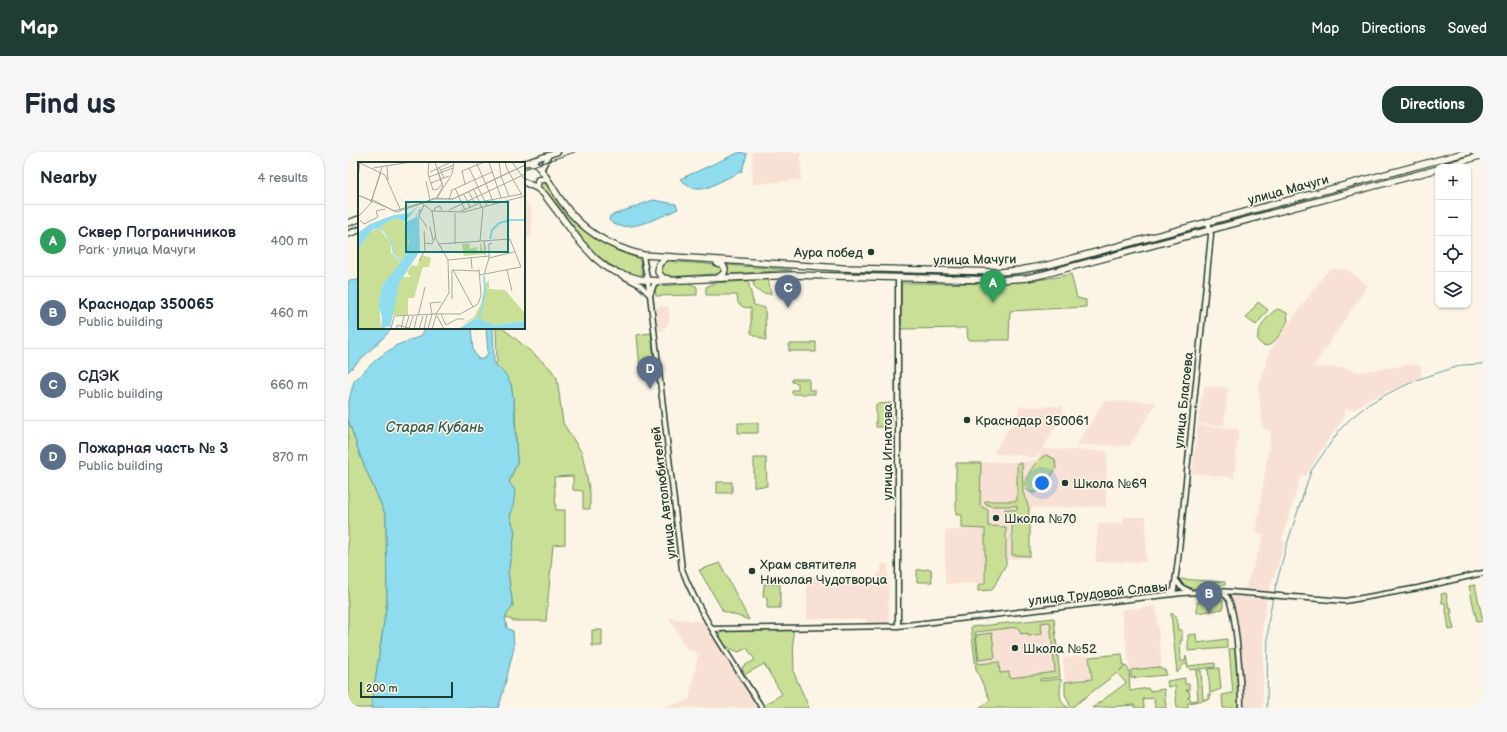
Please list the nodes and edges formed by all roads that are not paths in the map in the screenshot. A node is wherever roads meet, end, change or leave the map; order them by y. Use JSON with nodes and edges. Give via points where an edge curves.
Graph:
{"nodes":[{"id":1,"x":558,"y":152,"type":"edge"},
{"id":2,"x":1468,"y":152,"type":"edge"},
{"id":3,"x":549,"y":155,"type":"junction"},
{"id":4,"x":1483,"y":155,"type":"edge"},
{"id":5,"x":525,"y":162,"type":"edge"},
{"id":6,"x":1453,"y":164,"type":"edge"},
{"id":7,"x":541,"y":170,"type":"junction"},
{"id":8,"x":1435,"y":170,"type":"edge"},
{"id":9,"x":547,"y":179,"type":"junction"},
{"id":10,"x":525,"y":182,"type":"edge"},
{"id":11,"x":537,"y":188,"type":"junction"},
{"id":12,"x":1293,"y":199,"type":"junction"},
{"id":13,"x":1295,"y":207,"type":"junction"},
{"id":14,"x":358,"y":219,"type":"edge"},
{"id":15,"x":1208,"y":222,"type":"junction"},
{"id":16,"x":348,"y":223,"type":"edge"},
{"id":17,"x":358,"y":230,"type":"edge"},
{"id":18,"x":1210,"y":230,"type":"junction"},
{"id":19,"x":348,"y":234,"type":"edge"},
{"id":20,"x":643,"y":256,"type":"junction"},
{"id":21,"x":666,"y":258,"type":"junction"},
{"id":22,"x":710,"y":261,"type":"junction"},
{"id":23,"x":618,"y":273,"type":"junction"},
{"id":24,"x":718,"y":278,"type":"junction"},
{"id":25,"x":898,"y":278,"type":"junction"},
{"id":26,"x":648,"y":280,"type":"junction"},
{"id":27,"x":681,"y":280,"type":"junction"},
{"id":28,"x":660,"y":281,"type":"junction"},
{"id":29,"x":650,"y":295,"type":"junction"},
{"id":30,"x":1483,"y":573,"type":"edge"},
{"id":31,"x":1176,"y":580,"type":"junction"},
{"id":32,"x":1219,"y":591,"type":"junction"},
{"id":33,"x":1195,"y":592,"type":"junction"},
{"id":34,"x":1165,"y":595,"type":"junction"},
{"id":35,"x":898,"y":626,"type":"junction"},
{"id":36,"x":713,"y":629,"type":"junction"},
{"id":37,"x":762,"y":708,"type":"edge"},
{"id":38,"x":1241,"y":708,"type":"edge"}],
"edges":[{"from":1,"to":3,"type":"street"},
{"from":2,"to":12,"type":"main road","name":"улица Мачуги"},
{"from":3,"to":5,"type":"street"},
{"from":3,"to":7,"type":"street"},
{"from":4,"to":6,"type":"main road"},
{"from":5,"to":7,"type":"main road","name":"улица Мачуги","via":[[534,163]]},
{"from":7,"to":9,"type":"main road","name":"улица Мачуги"},
{"from":8,"to":13,"type":"main road","name":"улица Мачуги"},
{"from":9,"to":11,"type":"main road","via":[[538,180]]},
{"from":9,"to":20,"type":"main road","name":"улица Мачуги","via":[[564,205],[590,232],[613,246]]},
{"from":10,"to":11,"type":"main road","name":"улица Мачуги"},
{"from":11,"to":23,"type":"main road","name":"улица Мачуги","via":[[554,205],[595,258]]},
{"from":12,"to":13,"type":"main road","via":[[1290,204]]},
{"from":12,"to":15,"type":"main road","name":"улица Мачуги"},
{"from":13,"to":18,"type":"main road","name":"улица Мачуги"},
{"from":14,"to":16,"type":"main road"},
{"from":15,"to":18,"type":"street","name":"улица Благоева"},
{"from":15,"to":22,"type":"main road","name":"улица Мачуги","via":[[1020,270],[968,272]]},
{"from":17,"to":19,"type":"main road"},
{"from":18,"to":25,"type":"main road","name":"улица Мачуги","via":[[1027,278]]},
{"from":18,"to":31,"type":"street","name":"улица Благоева"},
{"from":20,"to":21,"type":"main road","name":"улица Мачуги"},
{"from":20,"to":26,"type":"street","name":"улица Автолюбителей"},
{"from":21,"to":22,"type":"main road","name":"улица Мачуги"},
{"from":21,"to":27,"type":"main road","via":[[658,264],[660,275],[663,278]]},
{"from":22,"to":24,"type":"main road","via":[[725,267],[724,273]]},
{"from":23,"to":26,"type":"main road","name":"улица Мачуги"},
{"from":23,"to":29,"type":"street","via":[[640,285]]},
{"from":24,"to":25,"type":"main road","name":"улица Мачуги","via":[[793,275]]},
{"from":24,"to":27,"type":"main road","name":"улица Мачуги"},
{"from":25,"to":35,"type":"street","name":"улица Игнатова"},
{"from":26,"to":28,"type":"main road","name":"улица Мачуги"},
{"from":26,"to":29,"type":"street","name":"улица Автолюбителей"},
{"from":27,"to":28,"type":"main road","name":"улица Мачуги"},
{"from":28,"to":29,"type":"street","via":[[654,284]]},
{"from":29,"to":36,"type":"street","name":"улица Автолюбителей","via":[[682,569],[688,585]]},
{"from":30,"to":32,"type":"street","name":"улица Трудовой Славы","via":[[1345,601]]},
{"from":31,"to":33,"type":"street","via":[[1184,590]]},
{"from":31,"to":34,"type":"street","name":"улица Благоева","via":[[1173,592]]},
{"from":32,"to":33,"type":"street","name":"улица Трудовой Славы"},
{"from":32,"to":38,"type":"street","via":[[1229,600],[1233,618],[1238,648]]},
{"from":33,"to":34,"type":"street","name":"улица Трудовой Славы"},
{"from":34,"to":35,"type":"street","name":"улица Трудовой Славы"},
{"from":35,"to":36,"type":"street","name":"улица Трудовой Славы"},
{"from":36,"to":37,"type":"street","name":"улица Автолюбителей"}]}
